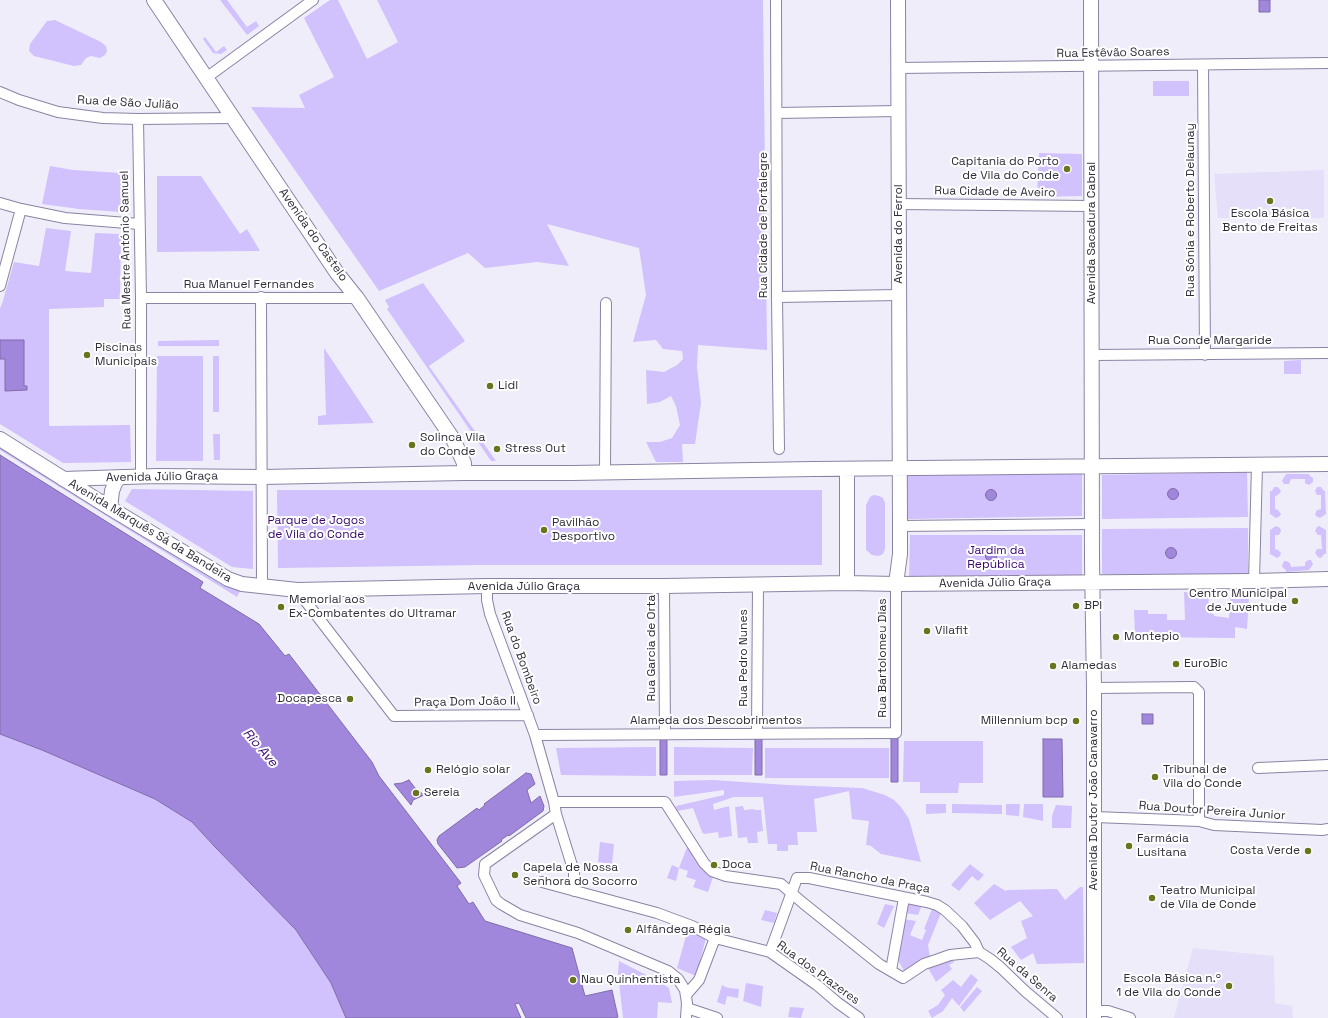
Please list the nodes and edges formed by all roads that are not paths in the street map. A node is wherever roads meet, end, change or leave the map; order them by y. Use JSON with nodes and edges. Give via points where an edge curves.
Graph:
{"nodes":[{"id":1,"x":154,"y":0,"type":"edge"},
{"id":2,"x":313,"y":0,"type":"edge"},
{"id":3,"x":776,"y":0,"type":"edge"},
{"id":4,"x":898,"y":0,"type":"edge"},
{"id":5,"x":1091,"y":0,"type":"edge"},
{"id":6,"x":1328,"y":63,"type":"edge"},
{"id":7,"x":1203,"y":65,"type":"junction"},
{"id":8,"x":1092,"y":66,"type":"junction"},
{"id":9,"x":898,"y":68,"type":"junction"},
{"id":10,"x":206,"y":78,"type":"junction"},
{"id":11,"x":0,"y":92,"type":"edge"},
{"id":12,"x":898,"y":112,"type":"junction"},
{"id":13,"x":777,"y":113,"type":"junction"},
{"id":14,"x":233,"y":118,"type":"junction"},
{"id":15,"x":138,"y":119,"type":"junction"},
{"id":16,"x":0,"y":203,"type":"edge"},
{"id":17,"x":898,"y":204,"type":"junction"},
{"id":18,"x":1092,"y":206,"type":"junction"},
{"id":19,"x":21,"y":209,"type":"junction"},
{"id":20,"x":139,"y":224,"type":"junction"},
{"id":21,"x":0,"y":286,"type":"edge"},
{"id":22,"x":899,"y":295,"type":"junction"},
{"id":23,"x":261,"y":297,"type":"junction"},
{"id":24,"x":777,"y":297,"type":"junction"},
{"id":25,"x":140,"y":298,"type":"junction"},
{"id":26,"x":357,"y":298,"type":"junction"},
{"id":27,"x":606,"y":303,"type":"dead end"},
{"id":28,"x":1328,"y":353,"type":"edge"},
{"id":29,"x":1093,"y":355,"type":"junction"},
{"id":30,"x":1205,"y":355,"type":"junction"},
{"id":31,"x":0,"y":439,"type":"edge"},
{"id":32,"x":779,"y":449,"type":"dead end"},
{"id":33,"x":1328,"y":464,"type":"edge"},
{"id":34,"x":1257,"y":465,"type":"junction"},
{"id":35,"x":1092,"y":466,"type":"junction"},
{"id":36,"x":847,"y":469,"type":"junction"},
{"id":37,"x":900,"y":469,"type":"junction"},
{"id":38,"x":605,"y":472,"type":"junction"},
{"id":39,"x":464,"y":473,"type":"junction"},
{"id":40,"x":141,"y":476,"type":"junction"},
{"id":41,"x":262,"y":477,"type":"junction"},
{"id":42,"x":120,"y":478,"type":"junction"},
{"id":43,"x":63,"y":479,"type":"junction"},
{"id":44,"x":110,"y":508,"type":"junction"},
{"id":45,"x":1093,"y":524,"type":"junction"},
{"id":46,"x":900,"y":526,"type":"junction"},
{"id":47,"x":1328,"y":579,"type":"edge"},
{"id":48,"x":1254,"y":581,"type":"junction"},
{"id":49,"x":1093,"y":582,"type":"junction"},
{"id":50,"x":847,"y":583,"type":"junction"},
{"id":51,"x":758,"y":584,"type":"junction"},
{"id":52,"x":896,"y":584,"type":"junction"},
{"id":53,"x":262,"y":586,"type":"junction"},
{"id":54,"x":487,"y":586,"type":"junction"},
{"id":55,"x":664,"y":586,"type":"junction"},
{"id":56,"x":297,"y":590,"type":"junction"},
{"id":57,"x":1094,"y":688,"type":"junction"},
{"id":58,"x":528,"y":715,"type":"junction"},
{"id":59,"x":757,"y":733,"type":"junction"},
{"id":60,"x":896,"y":733,"type":"joint"},
{"id":61,"x":665,"y":734,"type":"junction"},
{"id":62,"x":535,"y":735,"type":"junction"},
{"id":63,"x":1328,"y":765,"type":"edge"},
{"id":64,"x":1258,"y":768,"type":"dead end"},
{"id":65,"x":554,"y":802,"type":"junction"},
{"id":66,"x":556,"y":814,"type":"junction"},
{"id":67,"x":1095,"y":817,"type":"junction"},
{"id":68,"x":1199,"y":822,"type":"junction"},
{"id":69,"x":1328,"y":829,"type":"edge"},
{"id":70,"x":542,"y":882,"type":"dead end"},
{"id":71,"x":574,"y":891,"type":"junction"},
{"id":72,"x":791,"y":892,"type":"junction"},
{"id":73,"x":904,"y":898,"type":"junction"},
{"id":74,"x":715,"y":938,"type":"junction"},
{"id":75,"x":770,"y":952,"type":"junction"},
{"id":76,"x":978,"y":952,"type":"junction"},
{"id":77,"x":891,"y":970,"type":"junction"},
{"id":78,"x":686,"y":996,"type":"junction"},
{"id":79,"x":686,"y":1013,"type":"edge"},
{"id":80,"x":1094,"y":1014,"type":"edge"},
{"id":81,"x":717,"y":1018,"type":"edge"},
{"id":82,"x":859,"y":1018,"type":"edge"},
{"id":83,"x":1057,"y":1018,"type":"edge"},
{"id":84,"x":1130,"y":1018,"type":"edge"}],
"edges":[{"from":1,"to":10,"type":"street","name":"Avenida do Castelo"},
{"from":2,"to":10,"type":"street"},
{"from":3,"to":13,"type":"street","name":"Rua Cidade de Portalegre"},
{"from":4,"to":9,"type":"street","name":"Avenida do Ferrol"},
{"from":5,"to":8,"type":"street","name":"Avenida Sacadura Cabral"},
{"from":6,"to":7,"type":"street","name":"Rua Estêvão Soares"},
{"from":7,"to":8,"type":"street","name":"Rua Estêvão Soares"},
{"from":7,"to":30,"type":"street","name":"Rua Sónia e Roberto Delaunay"},
{"from":8,"to":9,"type":"street","name":"Rua Estêvão Soares"},
{"from":8,"to":18,"type":"street","name":"Avenida Sacadura Cabral"},
{"from":9,"to":12,"type":"street","name":"Avenida do Ferrol"},
{"from":10,"to":14,"type":"street","name":"Avenida do Castelo"},
{"from":11,"to":15,"type":"street","name":"Rua de São Julião","via":[[58,112],[103,118]]},
{"from":12,"to":13,"type":"street"},
{"from":12,"to":17,"type":"street","name":"Avenida do Ferrol"},
{"from":13,"to":24,"type":"street","name":"Rua Cidade de Portalegre"},
{"from":14,"to":15,"type":"street","name":"Rua de São Julião"},
{"from":14,"to":26,"type":"street","name":"Avenida do Castelo","via":[[337,273]]},
{"from":15,"to":20,"type":"street","name":"Rua Mestre António Samuel"},
{"from":16,"to":19,"type":"street"},
{"from":17,"to":18,"type":"street","name":"Rua Cidade de Aveiro"},
{"from":17,"to":22,"type":"street","name":"Avenida do Ferrol"},
{"from":18,"to":29,"type":"street","name":"Avenida Sacadura Cabral"},
{"from":19,"to":20,"type":"street","via":[[65,218]]},
{"from":19,"to":21,"type":"street"},
{"from":20,"to":25,"type":"street","name":"Rua Mestre António Samuel"},
{"from":22,"to":24,"type":"street"},
{"from":22,"to":37,"type":"street","name":"Avenida do Ferrol"},
{"from":23,"to":25,"type":"street","name":"Rua Manuel Fernandes"},
{"from":23,"to":26,"type":"street","name":"Rua Manuel Fernandes"},
{"from":23,"to":41,"type":"street"},
{"from":24,"to":32,"type":"street","name":"Rua Cidade de Portalegre"},
{"from":25,"to":40,"type":"street","name":"Rua Mestre António Samuel"},
{"from":26,"to":39,"type":"street","name":"Avenida do Castelo","via":[[453,439],[464,463]]},
{"from":27,"to":38,"type":"street"},
{"from":28,"to":30,"type":"street","name":"Rua Conde Margaride"},
{"from":29,"to":30,"type":"street","name":"Rua Conde Margaride"},
{"from":29,"to":35,"type":"street","name":"Avenida Sacadura Cabral"},
{"from":31,"to":43,"type":"street","name":"Avenida Marquês Sá da Bandeira"},
{"from":33,"to":34,"type":"street","name":"Avenida Júlio Graça"},
{"from":34,"to":35,"type":"street","name":"Avenida Júlio Graça"},
{"from":34,"to":48,"type":"street"},
{"from":35,"to":37,"type":"street","name":"Avenida Júlio Graça"},
{"from":35,"to":45,"type":"street"},
{"from":36,"to":37,"type":"street","name":"Avenida Júlio Graça"},
{"from":36,"to":38,"type":"street","name":"Avenida Júlio Graça"},
{"from":36,"to":50,"type":"street"},
{"from":37,"to":46,"type":"street"},
{"from":38,"to":39,"type":"street","name":"Avenida Júlio Graça"},
{"from":39,"to":41,"type":"street","name":"Avenida Júlio Graça"},
{"from":40,"to":41,"type":"street","name":"Avenida Júlio Graça"},
{"from":40,"to":42,"type":"street","name":"Avenida Júlio Graça"},
{"from":41,"to":53,"type":"street"},
{"from":42,"to":43,"type":"street","name":"Avenida Júlio Graça"},
{"from":42,"to":44,"type":"street","via":[[112,491]]},
{"from":43,"to":44,"type":"street","name":"Avenida Marquês Sá da Bandeira"},
{"from":44,"to":53,"type":"street","name":"Avenida Marquês Sá da Bandeira","via":[[228,579],[242,584]]},
{"from":45,"to":46,"type":"street"},
{"from":45,"to":49,"type":"street"},
{"from":46,"to":52,"type":"street"},
{"from":47,"to":48,"type":"street","name":"Avenida Júlio Graça"},
{"from":48,"to":49,"type":"street","name":"Avenida Júlio Graça"},
{"from":49,"to":52,"type":"street","name":"Avenida Júlio Graça"},
{"from":49,"to":57,"type":"street","name":"Avenida Doutor João Canavarro"},
{"from":50,"to":51,"type":"street","name":"Avenida Júlio Graça"},
{"from":50,"to":52,"type":"street","name":"Avenida Júlio Graça"},
{"from":51,"to":55,"type":"street","name":"Avenida Júlio Graça"},
{"from":51,"to":59,"type":"street","name":"Rua Pedro Nunes"},
{"from":52,"to":60,"type":"street","name":"Rua Bartolomeu Dias"},
{"from":53,"to":56,"type":"street","name":"Avenida Júlio Graça"},
{"from":54,"to":55,"type":"street","name":"Avenida Júlio Graça"},
{"from":54,"to":56,"type":"street","name":"Avenida Júlio Graça"},
{"from":54,"to":58,"type":"street","name":"Rua do Bombeiro","via":[[490,614]]},
{"from":55,"to":61,"type":"street","name":"Rua Garcia de Orta"},
{"from":56,"to":58,"type":"street","name":"Praça Dom João II","via":[[394,716]]},
{"from":57,"to":67,"type":"street","name":"Avenida Doutor João Canavarro"},
{"from":57,"to":68,"type":"street","via":[[1194,687],[1199,692]]},
{"from":58,"to":62,"type":"street","name":"Praça Dom João II"},
{"from":59,"to":60,"type":"street","name":"Alameda dos Descobrimentos"},
{"from":59,"to":61,"type":"street","name":"Alameda dos Descobrimentos"},
{"from":61,"to":62,"type":"street","name":"Alameda dos Descobrimentos"},
{"from":62,"to":65,"type":"street","name":"Praça Dom João II"},
{"from":63,"to":64,"type":"street"},
{"from":65,"to":66,"type":"street","name":"Praça Dom João II"},
{"from":65,"to":72,"type":"street","via":[[665,802],[704,863],[712,871],[726,876],[781,884]]},
{"from":66,"to":71,"type":"street","name":"Praça Dom João II","via":[[574,872]]},
{"from":66,"to":78,"type":"street","via":[[486,864],[484,875],[496,900],[520,915],[578,933],[668,971],[678,980]]},
{"from":67,"to":68,"type":"street","name":"Rua Doutor Pereira Junior"},
{"from":67,"to":80,"type":"street","name":"Avenida Doutor João Canavarro"},
{"from":68,"to":69,"type":"street","name":"Rua Doutor Pereira Junior","via":[[1214,825]]},
{"from":70,"to":71,"type":"street","name":"Rua dos Prazeres"},
{"from":71,"to":74,"type":"street","name":"Rua dos Prazeres","via":[[657,913]]},
{"from":72,"to":73,"type":"street","name":"Rua Rancho da Praça","via":[[796,878],[809,878]]},
{"from":72,"to":75,"type":"street"},
{"from":72,"to":77,"type":"street","via":[[879,964]]},
{"from":73,"to":76,"type":"street","name":"Rua Rancho da Praça","via":[[927,902],[945,910],[970,936]]},
{"from":73,"to":77,"type":"street"},
{"from":74,"to":75,"type":"street","name":"Rua dos Prazeres"},
{"from":74,"to":78,"type":"street","via":[[699,980]]},
{"from":75,"to":82,"type":"street","name":"Rua dos Prazeres"},
{"from":76,"to":77,"type":"street","via":[[950,956],[924,964],[903,978]]},
{"from":76,"to":83,"type":"street","name":"Rua da Senra","via":[[990,959]]},
{"from":78,"to":79,"type":"street"},
{"from":79,"to":81,"type":"street"},
{"from":80,"to":84,"type":"street","via":[[1108,1011]]}]}
